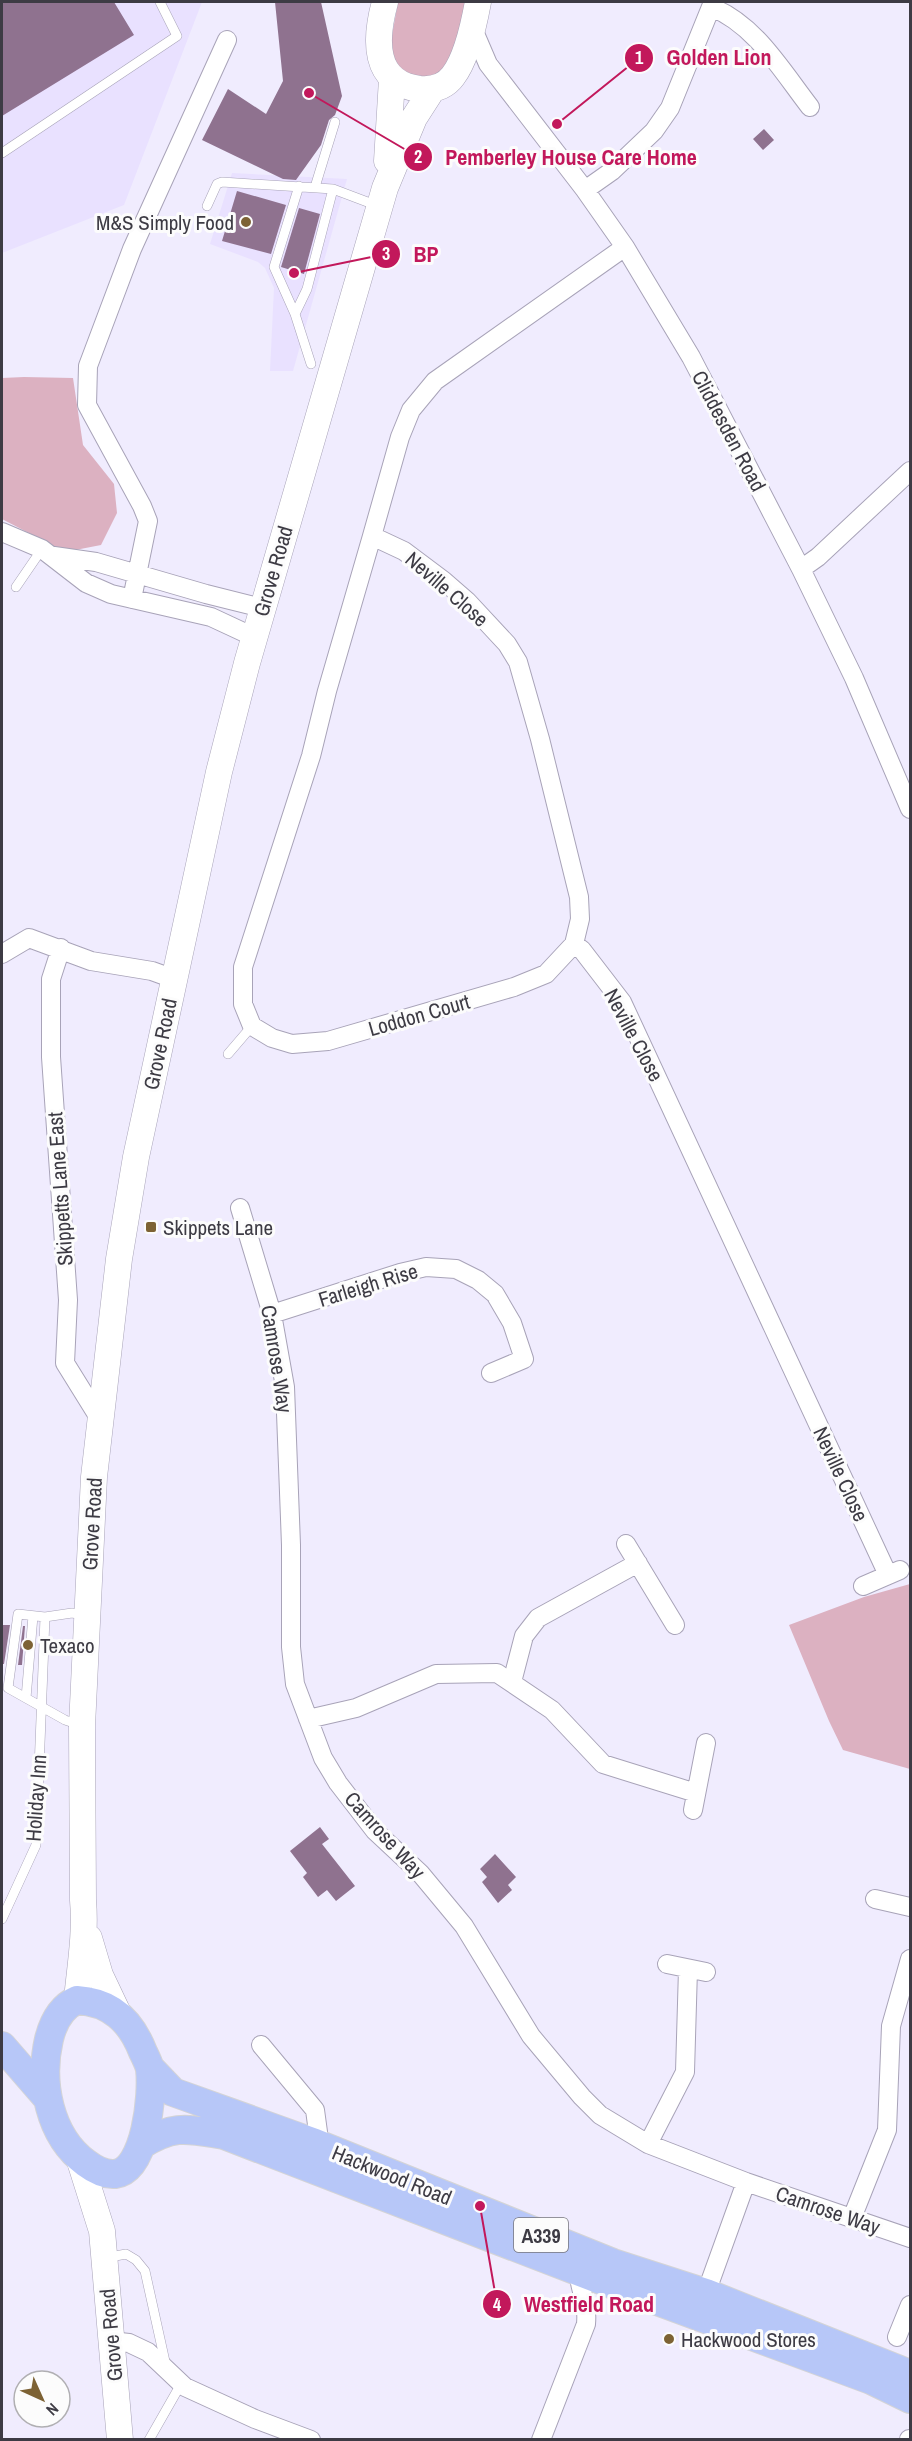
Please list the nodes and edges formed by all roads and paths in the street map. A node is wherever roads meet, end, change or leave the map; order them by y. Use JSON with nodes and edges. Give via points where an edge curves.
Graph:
{"nodes":[{"id":1,"x":160,"y":2,"type":"edge"},
{"id":2,"x":385,"y":2,"type":"edge"},
{"id":3,"x":478,"y":2,"type":"edge"},
{"id":4,"x":712,"y":4,"type":"edge"},
{"id":5,"x":473,"y":29,"type":"junction"},
{"id":6,"x":227,"y":40,"type":"dead end"},
{"id":7,"x":458,"y":69,"type":"junction"},
{"id":8,"x":392,"y":79,"type":"junction"},
{"id":9,"x":499,"y":80,"type":"junction"},
{"id":10,"x":432,"y":90,"type":"junction"},
{"id":11,"x":810,"y":107,"type":"dead end"},
{"id":12,"x":335,"y":122,"type":"dead end"},
{"id":13,"x":2,"y":153,"type":"edge"},
{"id":14,"x":299,"y":186,"type":"junction"},
{"id":15,"x":315,"y":187,"type":"junction"},
{"id":16,"x":333,"y":189,"type":"junction"},
{"id":17,"x":585,"y":190,"type":"junction"},
{"id":18,"x":382,"y":197,"type":"junction"},
{"id":19,"x":207,"y":206,"type":"dead end"},
{"id":20,"x":625,"y":247,"type":"junction"},
{"id":21,"x":296,"y":314,"type":"junction"},
{"id":22,"x":311,"y":364,"type":"dead end"},
{"id":23,"x":910,"y":471,"type":"edge"},
{"id":24,"x":2,"y":531,"type":"edge"},
{"id":25,"x":372,"y":536,"type":"junction"},
{"id":26,"x":47,"y":552,"type":"junction"},
{"id":27,"x":801,"y":569,"type":"junction"},
{"id":28,"x":137,"y":575,"type":"junction"},
{"id":29,"x":16,"y":587,"type":"dead end"},
{"id":30,"x":132,"y":598,"type":"junction"},
{"id":31,"x":262,"y":608,"type":"junction"},
{"id":32,"x":254,"y":637,"type":"junction"},
{"id":33,"x":910,"y":809,"type":"edge"},
{"id":34,"x":574,"y":944,"type":"junction"},
{"id":35,"x":61,"y":948,"type":"junction"},
{"id":36,"x":2,"y":954,"type":"edge"},
{"id":37,"x":174,"y":979,"type":"junction"},
{"id":38,"x":252,"y":1026,"type":"junction"},
{"id":39,"x":228,"y":1054,"type":"dead end"},
{"id":40,"x":240,"y":1208,"type":"dead end"},
{"id":41,"x":272,"y":1314,"type":"junction"},
{"id":42,"x":491,"y":1373,"type":"dead end"},
{"id":43,"x":101,"y":1421,"type":"junction"},
{"id":44,"x":626,"y":1544,"type":"dead end"},
{"id":45,"x":638,"y":1563,"type":"junction"},
{"id":46,"x":863,"y":1586,"type":"dead end"},
{"id":47,"x":88,"y":1615,"type":"junction"},
{"id":48,"x":33,"y":1616,"type":"junction"},
{"id":49,"x":45,"y":1617,"type":"junction"},
{"id":50,"x":675,"y":1625,"type":"dead end"},
{"id":51,"x":512,"y":1682,"type":"junction"},
{"id":52,"x":5,"y":1687,"type":"edge"},
{"id":53,"x":26,"y":1698,"type":"junction"},
{"id":54,"x":41,"y":1706,"type":"junction"},
{"id":55,"x":308,"y":1719,"type":"junction"},
{"id":56,"x":82,"y":1726,"type":"junction"},
{"id":57,"x":706,"y":1743,"type":"dead end"},
{"id":58,"x":875,"y":1899,"type":"dead end"},
{"id":59,"x":910,"y":1907,"type":"edge"},
{"id":60,"x":2,"y":1918,"type":"edge"},
{"id":61,"x":85,"y":1923,"type":"junction"},
{"id":62,"x":910,"y":1959,"type":"edge"},
{"id":63,"x":667,"y":1964,"type":"dead end"},
{"id":64,"x":688,"y":1968,"type":"junction"},
{"id":65,"x":706,"y":1972,"type":"dead end"},
{"id":66,"x":77,"y":2000,"type":"junction"},
{"id":67,"x":118,"y":2013,"type":"junction"},
{"id":68,"x":48,"y":2045,"type":"junction"},
{"id":69,"x":261,"y":2045,"type":"dead end"},
{"id":70,"x":2,"y":2046,"type":"edge"},
{"id":71,"x":150,"y":2068,"type":"junction"},
{"id":72,"x":48,"y":2100,"type":"junction"},
{"id":73,"x":315,"y":2144,"type":"junction"},
{"id":74,"x":648,"y":2144,"type":"junction"},
{"id":75,"x":141,"y":2145,"type":"junction"},
{"id":76,"x":79,"y":2158,"type":"junction"},
{"id":77,"x":113,"y":2174,"type":"junction"},
{"id":78,"x":746,"y":2182,"type":"junction"},
{"id":79,"x":852,"y":2218,"type":"junction"},
{"id":80,"x":102,"y":2231,"type":"junction"},
{"id":81,"x":910,"y":2238,"type":"edge"},
{"id":82,"x":105,"y":2258,"type":"junction"},
{"id":83,"x":578,"y":2271,"type":"junction"},
{"id":84,"x":706,"y":2293,"type":"junction"},
{"id":85,"x":910,"y":2305,"type":"edge"},
{"id":86,"x":897,"y":2337,"type":"dead end"},
{"id":87,"x":111,"y":2341,"type":"junction"},
{"id":88,"x":910,"y":2374,"type":"edge"},
{"id":89,"x":174,"y":2378,"type":"junction"},
{"id":90,"x":910,"y":2399,"type":"edge"},
{"id":91,"x":120,"y":2439,"type":"edge"},
{"id":92,"x":149,"y":2439,"type":"edge"},
{"id":93,"x":311,"y":2439,"type":"edge"},
{"id":94,"x":541,"y":2439,"type":"edge"}],
"edges":[{"from":1,"to":13,"type":"lane","via":[[177,36]]},
{"from":2,"to":8,"type":"street","via":[[379,51]]},
{"from":3,"to":5,"type":"street"},
{"from":4,"to":11,"type":"street","via":[[753,35]]},
{"from":4,"to":17,"type":"street","via":[[665,116],[612,171]]},
{"from":5,"to":7,"type":"street"},
{"from":5,"to":9,"type":"street","name":"Cliddesden Road"},
{"from":6,"to":28,"type":"street","via":[[132,249],[88,366],[87,405],[148,521]]},
{"from":7,"to":9,"type":"street","via":[[481,71]]},
{"from":7,"to":10,"type":"street","name":"Grove Road","via":[[444,85]]},
{"from":8,"to":10,"type":"street","via":[[409,88]]},
{"from":8,"to":18,"type":"street","name":"Grove Road","via":[[392,115]]},
{"from":9,"to":17,"type":"street","name":"Cliddesden Road"},
{"from":10,"to":18,"type":"street","name":"Grove Road","via":[[414,118]]},
{"from":12,"to":15,"type":"lane"},
{"from":14,"to":15,"type":"lane"},
{"from":14,"to":19,"type":"lane","via":[[222,182],[217,184]]},
{"from":14,"to":21,"type":"lane","via":[[274,267]]},
{"from":15,"to":16,"type":"lane"},
{"from":16,"to":18,"type":"lane"},
{"from":16,"to":21,"type":"lane","via":[[307,290]]},
{"from":17,"to":20,"type":"street","name":"Cliddesden Road"},
{"from":18,"to":31,"type":"street","name":"Grove Road"},
{"from":20,"to":25,"type":"street","via":[[435,381],[411,410],[400,437]]},
{"from":20,"to":27,"type":"street","name":"Cliddesden Road","via":[[691,357]]},
{"from":21,"to":22,"type":"lane"},
{"from":23,"to":27,"type":"street"},
{"from":24,"to":26,"type":"street"},
{"from":25,"to":34,"type":"street","name":"Neville Close","via":[[404,551],[444,581],[507,644],[518,662],[579,897]]},
{"from":25,"to":38,"type":"street","via":[[311,756],[243,967],[243,1004]]},
{"from":26,"to":28,"type":"street"},
{"from":26,"to":29,"type":"lane"},
{"from":26,"to":30,"type":"street","via":[[86,583]]},
{"from":27,"to":33,"type":"street","name":"Cliddesden Road","via":[[854,678]]},
{"from":28,"to":30,"type":"street"},
{"from":28,"to":31,"type":"street"},
{"from":30,"to":32,"type":"street","via":[[211,617]]},
{"from":31,"to":32,"type":"street","name":"Grove Road"},
{"from":32,"to":37,"type":"street","name":"Grove Road","via":[[219,772]]},
{"from":34,"to":38,"type":"street","name":"Loddon Court","via":[[546,974],[514,987],[338,1038],[292,1044]]},
{"from":34,"to":46,"type":"street","name":"Neville Close","via":[[622,1002],[894,1573]]},
{"from":35,"to":36,"type":"street","via":[[29,938]]},
{"from":35,"to":37,"type":"street","via":[[91,961],[152,971]]},
{"from":35,"to":43,"type":"street","name":"Skippetts Lane East","via":[[51,979],[51,1057],[68,1300],[65,1363]]},
{"from":37,"to":43,"type":"street","name":"Grove Road","via":[[132,1180]]},
{"from":38,"to":39,"type":"lane"},
{"from":40,"to":41,"type":"street","name":"Camrose Way"},
{"from":41,"to":42,"type":"street","name":"Farleigh Rise","via":[[400,1273],[426,1267],[456,1269],[495,1294],[515,1332],[524,1359]]},
{"from":41,"to":55,"type":"street","name":"Camrose Way","via":[[285,1387],[291,1647],[295,1684]]},
{"from":43,"to":47,"type":"street","name":"Grove Road","via":[[94,1477]]},
{"from":44,"to":45,"type":"street"},
{"from":45,"to":50,"type":"street"},
{"from":45,"to":51,"type":"street","via":[[538,1618],[524,1636]]},
{"from":47,"to":49,"type":"lane"},
{"from":47,"to":56,"type":"street","name":"Grove Road"},
{"from":48,"to":49,"type":"lane"},
{"from":48,"to":52,"type":"lane","via":[[18,1614]]},
{"from":48,"to":53,"type":"lane"},
{"from":49,"to":54,"type":"lane","name":"Holiday Inn"},
{"from":51,"to":55,"type":"street","via":[[497,1673],[436,1674],[356,1708]]},
{"from":51,"to":57,"type":"street","via":[[552,1710],[603,1764],[694,1802]]},
{"from":52,"to":53,"type":"lane"},
{"from":53,"to":54,"type":"lane"},
{"from":54,"to":56,"type":"lane"},
{"from":54,"to":60,"type":"lane","name":"Holiday Inn","via":[[36,1845]]},
{"from":55,"to":74,"type":"street","name":"Camrose Way","via":[[338,1783],[375,1831],[420,1874],[465,1926],[550,2061],[600,2115]]},
{"from":56,"to":61,"type":"street","name":"Grove Road"},
{"from":58,"to":59,"type":"street"},
{"from":61,"to":66,"type":"street","name":"Grove Road"},
{"from":61,"to":67,"type":"street","name":"Grove Road","via":[[100,1975]]},
{"from":62,"to":79,"type":"street","via":[[891,2026],[887,2130]]},
{"from":63,"to":64,"type":"street"},
{"from":64,"to":65,"type":"street"},
{"from":64,"to":74,"type":"street","via":[[685,2072]]},
{"from":66,"to":67,"type":"main road","via":[[102,2004]]},
{"from":66,"to":68,"type":"main road","via":[[56,2018]]},
{"from":67,"to":71,"type":"main road","via":[[132,2028]]},
{"from":68,"to":70,"type":"main road"},
{"from":68,"to":72,"type":"main road","via":[[44,2080]]},
{"from":69,"to":73,"type":"street","via":[[315,2110]]},
{"from":70,"to":72,"type":"main road"},
{"from":71,"to":73,"type":"main road","name":"Hackwood Road","number":"A339","via":[[174,2092]]},
{"from":71,"to":75,"type":"main road"},
{"from":72,"to":76,"type":"main road","via":[[67,2145]]},
{"from":73,"to":84,"type":"main road","name":"Hackwood Road","number":"A339","via":[[592,2255]]},
{"from":74,"to":78,"type":"street","name":"Camrose Way"},
{"from":75,"to":77,"type":"main road","via":[[126,2171]]},
{"from":75,"to":83,"type":"main road","name":"Hackwood Road","number":"A339","via":[[168,2130],[224,2134]]},
{"from":76,"to":77,"type":"main road","via":[[96,2170]]},
{"from":76,"to":80,"type":"street","name":"Grove Road"},
{"from":77,"to":80,"type":"street","name":"Grove Road","via":[[104,2196]]},
{"from":78,"to":79,"type":"street","name":"Camrose Way"},
{"from":78,"to":84,"type":"street"},
{"from":79,"to":81,"type":"street","name":"Camrose Way"},
{"from":80,"to":82,"type":"street","name":"Grove Road"},
{"from":82,"to":87,"type":"street","name":"Grove Road"},
{"from":82,"to":89,"type":"lane","via":[[126,2254],[145,2271]]},
{"from":83,"to":90,"type":"main road","name":"Hackwood Road","number":"A339","via":[[871,2380]]},
{"from":83,"to":94,"type":"street","via":[[588,2306],[586,2324]]},
{"from":84,"to":88,"type":"main road","name":"Hackwood Road","number":"A339"},
{"from":85,"to":86,"type":"street"},
{"from":87,"to":89,"type":"street","via":[[129,2343],[148,2352]]},
{"from":87,"to":91,"type":"street","name":"Grove Road"},
{"from":89,"to":92,"type":"lane"},
{"from":89,"to":93,"type":"street","via":[[255,2419]]}]}
